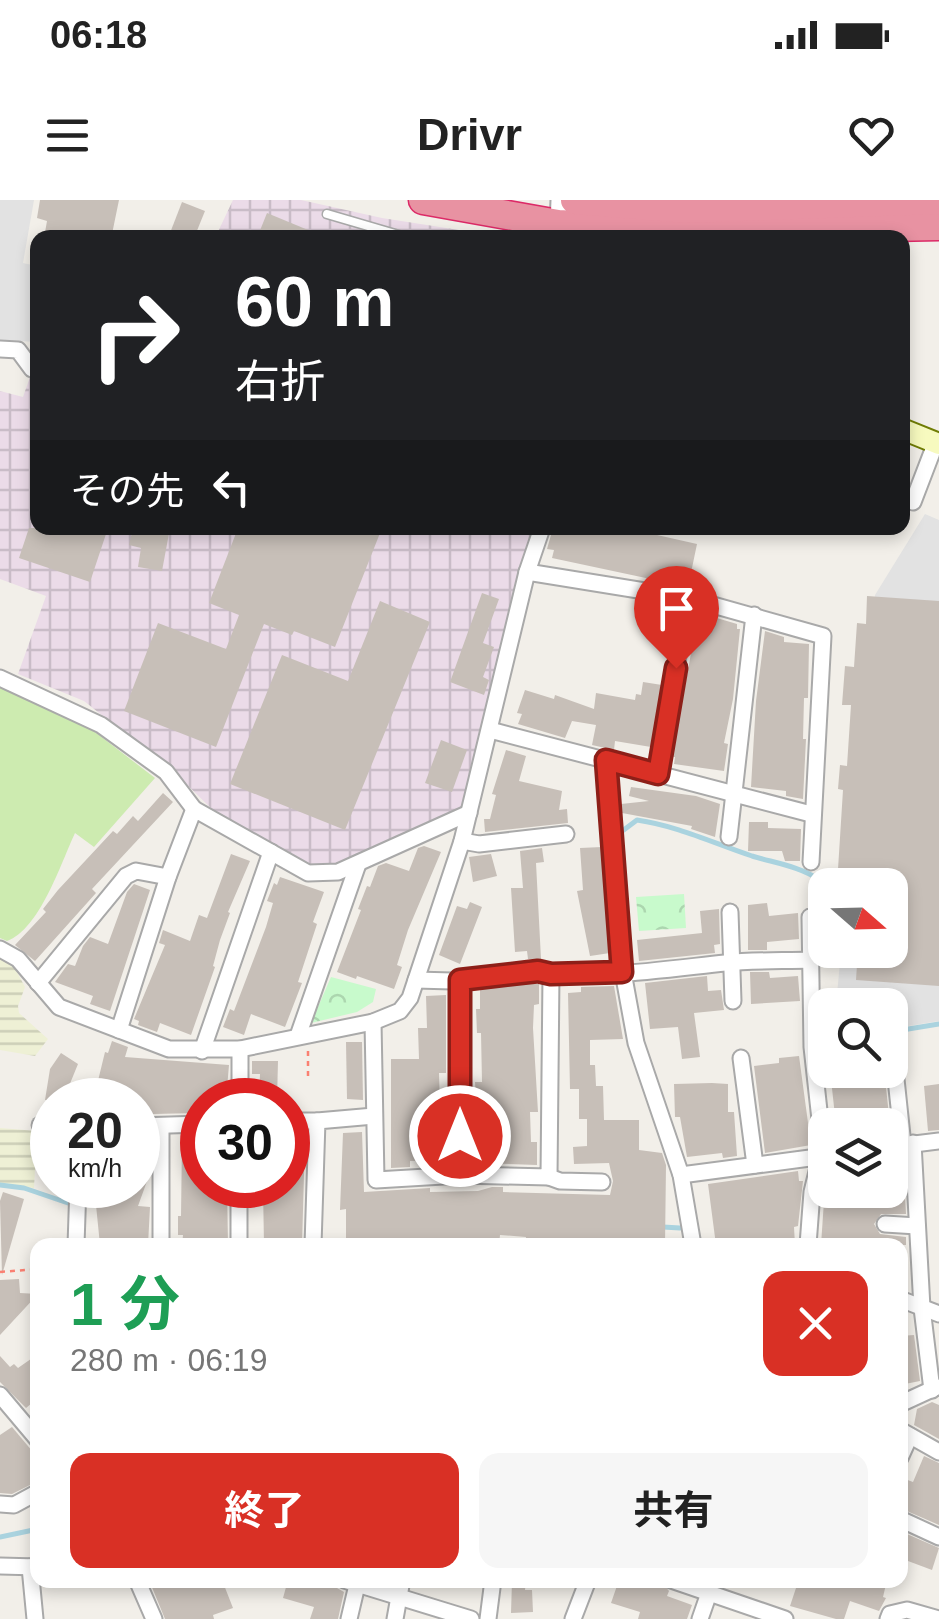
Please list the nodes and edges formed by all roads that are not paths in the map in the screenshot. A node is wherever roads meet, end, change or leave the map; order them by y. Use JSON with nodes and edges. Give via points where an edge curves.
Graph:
{"nodes":[{"id":1,"x":424,"y":200,"type":"edge"},
{"id":2,"x":575,"y":200,"type":"edge"},
{"id":3,"x":939,"y":200,"type":"edge"},
{"id":4,"x":327,"y":214,"type":"dead end"},
{"id":5,"x":814,"y":218,"type":"edge"},
{"id":6,"x":558,"y":220,"type":"edge"},
{"id":7,"x":939,"y":226,"type":"edge"},
{"id":8,"x":382,"y":230,"type":"edge"},
{"id":9,"x":666,"y":230,"type":"edge"},
{"id":10,"x":705,"y":230,"type":"edge"},
{"id":11,"x":0,"y":348,"type":"edge"},
{"id":12,"x":30,"y":366,"type":"edge"},
{"id":13,"x":910,"y":433,"type":"edge"},
{"id":14,"x":937,"y":443,"type":"edge"},
{"id":15,"x":912,"y":502,"type":"dead end"},
{"id":16,"x":540,"y":535,"type":"edge"},
{"id":17,"x":527,"y":572,"type":"junction"},
{"id":18,"x":688,"y":598,"type":"junction"},
{"id":19,"x":754,"y":615,"type":"junction"},
{"id":20,"x":0,"y":678,"type":"edge"},
{"id":21,"x":490,"y":730,"type":"junction"},
{"id":22,"x":606,"y":760,"type":"junction"},
{"id":23,"x":658,"y":774,"type":"junction"},
{"id":24,"x":732,"y":794,"type":"junction"},
{"id":25,"x":194,"y":809,"type":"junction"},
{"id":26,"x":469,"y":813,"type":"junction"},
{"id":27,"x":811,"y":814,"type":"junction"},
{"id":28,"x":566,"y":834,"type":"dead end"},
{"id":29,"x":729,"y":836,"type":"dead end"},
{"id":30,"x":462,"y":841,"type":"junction"},
{"id":31,"x":271,"y":852,"type":"junction"},
{"id":32,"x":811,"y":862,"type":"dead end"},
{"id":33,"x":358,"y":864,"type":"junction"},
{"id":34,"x":168,"y":877,"type":"junction"},
{"id":35,"x":730,"y":912,"type":"dead end"},
{"id":36,"x":0,"y":949,"type":"edge"},
{"id":37,"x":808,"y":960,"type":"edge"},
{"id":38,"x":731,"y":962,"type":"junction"},
{"id":39,"x":811,"y":968,"type":"edge"},
{"id":40,"x":622,"y":972,"type":"junction"},
{"id":41,"x":551,"y":974,"type":"junction"},
{"id":42,"x":416,"y":980,"type":"junction"},
{"id":43,"x":460,"y":980,"type":"junction"},
{"id":44,"x":38,"y":983,"type":"junction"},
{"id":45,"x":733,"y":1000,"type":"dead end"},
{"id":46,"x":373,"y":1022,"type":"junction"},
{"id":47,"x":119,"y":1030,"type":"junction"},
{"id":48,"x":303,"y":1035,"type":"junction"},
{"id":49,"x":240,"y":1048,"type":"junction"},
{"id":50,"x":202,"y":1051,"type":"junction"},
{"id":51,"x":741,"y":1058,"type":"dead end"},
{"id":52,"x":240,"y":1078,"type":"edge"},
{"id":53,"x":819,"y":1108,"type":"edge"},
{"id":54,"x":374,"y":1116,"type":"junction"},
{"id":55,"x":310,"y":1121,"type":"edge"},
{"id":56,"x":317,"y":1121,"type":"junction"},
{"id":57,"x":180,"y":1125,"type":"edge"},
{"id":58,"x":161,"y":1126,"type":"joint"},
{"id":59,"x":939,"y":1142,"type":"edge"},
{"id":60,"x":908,"y":1145,"type":"edge"},
{"id":61,"x":808,"y":1158,"type":"edge"},
{"id":62,"x":754,"y":1166,"type":"junction"},
{"id":63,"x":460,"y":1174,"type":"junction"},
{"id":64,"x":681,"y":1175,"type":"junction"},
{"id":65,"x":548,"y":1176,"type":"junction"},
{"id":66,"x":908,"y":1177,"type":"edge"},
{"id":67,"x":602,"y":1182,"type":"dead end"},
{"id":68,"x":77,"y":1208,"type":"edge"},
{"id":69,"x":240,"y":1208,"type":"edge"},
{"id":70,"x":811,"y":1208,"type":"edge"},
{"id":71,"x":884,"y":1224,"type":"dead end"},
{"id":72,"x":917,"y":1226,"type":"junction"},
{"id":73,"x":76,"y":1238,"type":"edge"},
{"id":74,"x":161,"y":1238,"type":"edge"},
{"id":75,"x":239,"y":1238,"type":"edge"},
{"id":76,"x":313,"y":1238,"type":"edge"},
{"id":77,"x":691,"y":1238,"type":"edge"},
{"id":78,"x":809,"y":1238,"type":"edge"},
{"id":79,"x":908,"y":1302,"type":"edge"},
{"id":80,"x":922,"y":1308,"type":"junction"},
{"id":81,"x":939,"y":1314,"type":"edge"},
{"id":82,"x":935,"y":1388,"type":"edge"},
{"id":83,"x":908,"y":1400,"type":"edge"},
{"id":84,"x":2,"y":1403,"type":"edge"},
{"id":85,"x":30,"y":1432,"type":"edge"},
{"id":86,"x":908,"y":1435,"type":"edge"},
{"id":87,"x":939,"y":1452,"type":"edge"},
{"id":88,"x":30,"y":1496,"type":"edge"},
{"id":89,"x":0,"y":1504,"type":"edge"},
{"id":90,"x":908,"y":1523,"type":"edge"},
{"id":91,"x":939,"y":1537,"type":"edge"},
{"id":92,"x":0,"y":1566,"type":"edge"},
{"id":93,"x":30,"y":1567,"type":"edge"},
{"id":94,"x":34,"y":1588,"type":"edge"},
{"id":95,"x":140,"y":1588,"type":"edge"},
{"id":96,"x":350,"y":1588,"type":"edge"},
{"id":97,"x":492,"y":1588,"type":"edge"},
{"id":98,"x":585,"y":1588,"type":"edge"},
{"id":99,"x":694,"y":1588,"type":"edge"},
{"id":100,"x":401,"y":1589,"type":"edge"},
{"id":101,"x":709,"y":1593,"type":"junction"},
{"id":102,"x":488,"y":1617,"type":"edge"},
{"id":103,"x":35,"y":1619,"type":"edge"},
{"id":104,"x":154,"y":1619,"type":"edge"},
{"id":105,"x":349,"y":1619,"type":"edge"},
{"id":106,"x":394,"y":1619,"type":"edge"},
{"id":107,"x":470,"y":1619,"type":"edge"},
{"id":108,"x":573,"y":1619,"type":"edge"},
{"id":109,"x":700,"y":1619,"type":"edge"},
{"id":110,"x":785,"y":1619,"type":"edge"},
{"id":111,"x":888,"y":1619,"type":"edge"},
{"id":112,"x":939,"y":1619,"type":"edge"}],
"edges":[{"from":1,"to":6,"type":"highway"},
{"from":2,"to":5,"type":"highway"},
{"from":3,"to":5,"type":"highway"},
{"from":4,"to":8,"type":"lane"},
{"from":5,"to":7,"type":"highway"},
{"from":5,"to":10,"type":"highway"},
{"from":6,"to":9,"type":"highway"},
{"from":11,"to":12,"type":"street","via":[[18,350]]},
{"from":13,"to":14,"type":"street"},
{"from":14,"to":15,"type":"street"},
{"from":16,"to":17,"type":"street"},
{"from":17,"to":18,"type":"street"},
{"from":17,"to":21,"type":"street"},
{"from":18,"to":19,"type":"street"},
{"from":18,"to":23,"type":"street"},
{"from":19,"to":24,"type":"street"},
{"from":19,"to":27,"type":"street","via":[[823,636]]},
{"from":20,"to":25,"type":"street","via":[[101,725],[166,772]]},
{"from":21,"to":22,"type":"street"},
{"from":21,"to":26,"type":"street"},
{"from":22,"to":23,"type":"street"},
{"from":22,"to":40,"type":"street"},
{"from":23,"to":24,"type":"street"},
{"from":24,"to":27,"type":"street"},
{"from":24,"to":29,"type":"street"},
{"from":25,"to":31,"type":"street"},
{"from":25,"to":34,"type":"street"},
{"from":26,"to":30,"type":"street"},
{"from":26,"to":33,"type":"street"},
{"from":27,"to":32,"type":"street"},
{"from":28,"to":30,"type":"street"},
{"from":30,"to":42,"type":"street"},
{"from":31,"to":33,"type":"street","via":[[308,874]]},
{"from":31,"to":50,"type":"street"},
{"from":33,"to":48,"type":"street"},
{"from":34,"to":44,"type":"street","via":[[136,871],[126,876]]},
{"from":34,"to":47,"type":"street"},
{"from":35,"to":38,"type":"street"},
{"from":36,"to":44,"type":"street"},
{"from":37,"to":38,"type":"street"},
{"from":38,"to":40,"type":"street"},
{"from":38,"to":45,"type":"street"},
{"from":39,"to":53,"type":"street"},
{"from":40,"to":41,"type":"street"},
{"from":40,"to":64,"type":"street","via":[[636,1042]]},
{"from":41,"to":43,"type":"street"},
{"from":41,"to":65,"type":"street"},
{"from":42,"to":43,"type":"street"},
{"from":42,"to":46,"type":"street","via":[[400,1010]]},
{"from":43,"to":63,"type":"street"},
{"from":44,"to":47,"type":"street","via":[[59,1007]]},
{"from":46,"to":48,"type":"street"},
{"from":46,"to":54,"type":"street"},
{"from":47,"to":50,"type":"street","via":[[169,1050]]},
{"from":48,"to":49,"type":"street"},
{"from":49,"to":50,"type":"street"},
{"from":49,"to":52,"type":"street"},
{"from":51,"to":62,"type":"street"},
{"from":54,"to":56,"type":"street"},
{"from":54,"to":63,"type":"street","via":[[376,1180]]},
{"from":55,"to":56,"type":"street"},
{"from":56,"to":76,"type":"street"},
{"from":57,"to":58,"type":"street"},
{"from":58,"to":74,"type":"street"},
{"from":59,"to":60,"type":"street"},
{"from":61,"to":62,"type":"street"},
{"from":62,"to":64,"type":"street"},
{"from":63,"to":65,"type":"street"},
{"from":64,"to":77,"type":"street"},
{"from":65,"to":67,"type":"street"},
{"from":66,"to":72,"type":"street"},
{"from":68,"to":73,"type":"street"},
{"from":69,"to":75,"type":"street"},
{"from":70,"to":78,"type":"street"},
{"from":71,"to":72,"type":"street"},
{"from":72,"to":80,"type":"street"},
{"from":79,"to":80,"type":"street"},
{"from":80,"to":81,"type":"street"},
{"from":80,"to":82,"type":"street"},
{"from":82,"to":83,"type":"street"},
{"from":84,"to":85,"type":"street"},
{"from":86,"to":87,"type":"street"},
{"from":88,"to":89,"type":"street"},
{"from":90,"to":91,"type":"street"},
{"from":92,"to":93,"type":"street"},
{"from":94,"to":103,"type":"street"},
{"from":95,"to":104,"type":"street"},
{"from":96,"to":105,"type":"street"},
{"from":97,"to":102,"type":"street"},
{"from":98,"to":108,"type":"street"},
{"from":99,"to":101,"type":"street"},
{"from":100,"to":106,"type":"street"},
{"from":100,"to":107,"type":"street"},
{"from":101,"to":109,"type":"street"},
{"from":101,"to":110,"type":"street"},
{"from":111,"to":112,"type":"street","via":[[907,1610]]}]}
